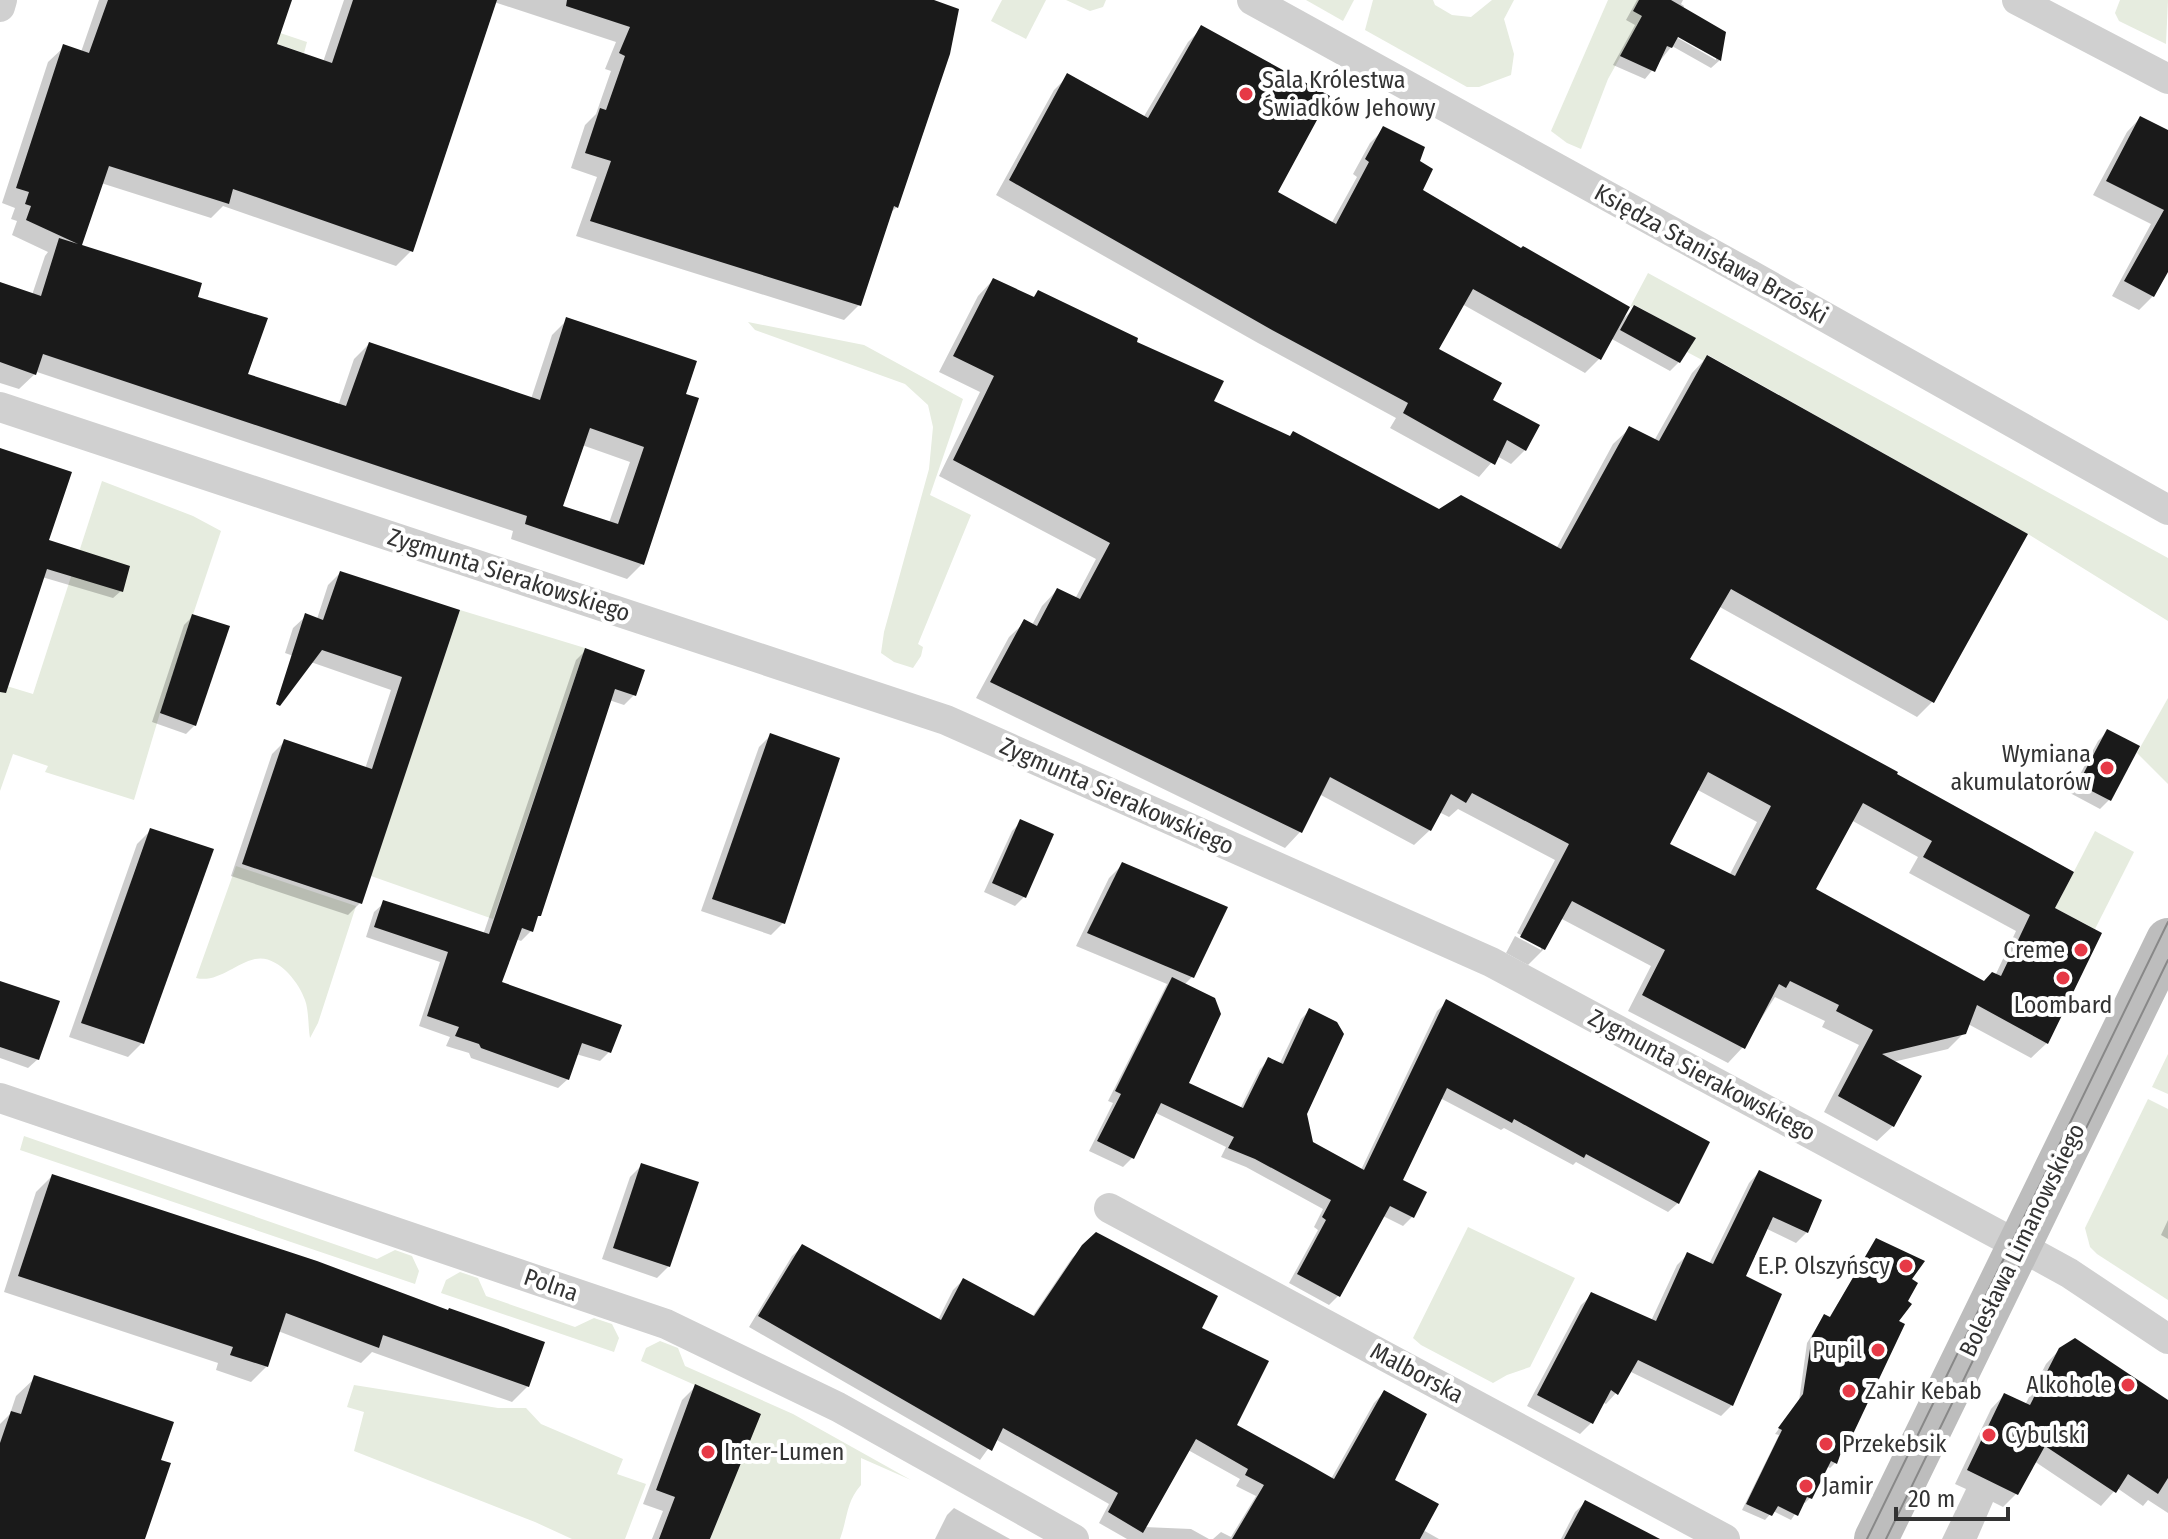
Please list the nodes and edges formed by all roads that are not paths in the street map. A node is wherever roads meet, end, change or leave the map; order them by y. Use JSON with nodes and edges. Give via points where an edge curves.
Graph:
{"nodes":[{"id":1,"x":2,"y":0,"type":"edge"},
{"id":2,"x":1252,"y":0,"type":"edge"},
{"id":3,"x":2017,"y":0,"type":"edge"},
{"id":4,"x":0,"y":7,"type":"edge"},
{"id":5,"x":2168,"y":79,"type":"edge"},
{"id":6,"x":0,"y":407,"type":"edge"},
{"id":7,"x":2168,"y":510,"type":"edge"},
{"id":8,"x":2168,"y":940,"type":"edge"},
{"id":9,"x":0,"y":1098,"type":"edge"},
{"id":10,"x":1109,"y":1208,"type":"dead end"},
{"id":11,"x":2019,"y":1245,"type":"junction"},
{"id":12,"x":2168,"y":1339,"type":"edge"},
{"id":13,"x":1074,"y":1539,"type":"edge"},
{"id":14,"x":1725,"y":1539,"type":"edge"},
{"id":15,"x":1876,"y":1539,"type":"edge"}],
"edges":[{"from":1,"to":4,"type":"street"},
{"from":2,"to":7,"type":"street","name":"Księdza Stanisława Brzóski"},
{"from":3,"to":5,"type":"street"},
{"from":6,"to":11,"type":"street","name":"Zygmunta Sierakowskiego","via":[[946,720],[1491,962]]},
{"from":8,"to":11,"type":"street","name":"Bolesława Limanowskiego"},
{"from":9,"to":13,"type":"street","name":"Polna","via":[[666,1324],[838,1407]]},
{"from":10,"to":14,"type":"street","name":"Malborska"},
{"from":11,"to":12,"type":"street","name":"Zygmunta Sierakowskiego"},
{"from":11,"to":15,"type":"street","name":"Bolesława Limanowskiego"}]}
